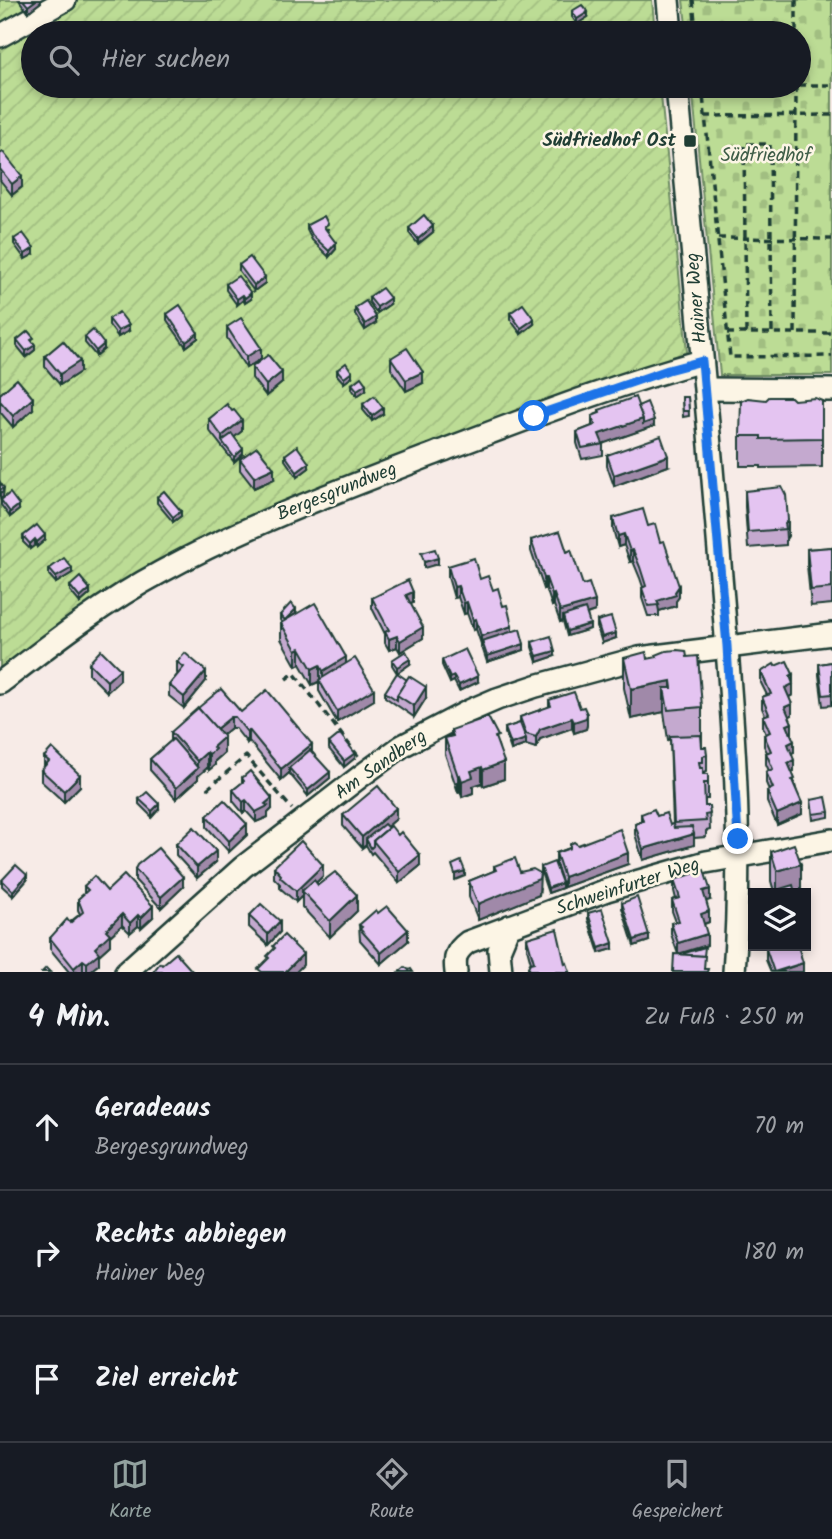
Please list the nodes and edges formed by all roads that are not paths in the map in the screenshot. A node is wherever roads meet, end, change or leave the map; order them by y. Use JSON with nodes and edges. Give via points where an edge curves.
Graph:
{"nodes":[{"id":1,"x":65,"y":0,"type":"edge"},
{"id":2,"x":668,"y":0,"type":"edge"},
{"id":3,"x":27,"y":21,"type":"edge"},
{"id":4,"x":670,"y":21,"type":"edge"},
{"id":5,"x":21,"y":24,"type":"edge"},
{"id":6,"x":0,"y":36,"type":"edge"},
{"id":7,"x":678,"y":98,"type":"edge"},
{"id":8,"x":702,"y":361,"type":"junction"},
{"id":9,"x":706,"y":389,"type":"junction"},
{"id":10,"x":832,"y":390,"type":"edge"},
{"id":11,"x":832,"y":634,"type":"edge"},
{"id":12,"x":727,"y":646,"type":"junction"},
{"id":13,"x":0,"y":683,"type":"edge"},
{"id":14,"x":832,"y":840,"type":"edge"},
{"id":15,"x":739,"y":855,"type":"junction"},
{"id":16,"x":509,"y":926,"type":"junction"},
{"id":17,"x":126,"y":972,"type":"edge"},
{"id":18,"x":456,"y":972,"type":"edge"},
{"id":19,"x":501,"y":972,"type":"edge"},
{"id":20,"x":734,"y":972,"type":"edge"}],
"edges":[{"from":1,"to":3,"type":"street"},
{"from":2,"to":4,"type":"street"},
{"from":5,"to":6,"type":"street"},
{"from":7,"to":8,"type":"street","name":"Hainer Weg"},
{"from":8,"to":9,"type":"street","name":"Hainer Weg"},
{"from":8,"to":13,"type":"street","name":"Bergesgrundweg","via":[[557,407],[246,528],[160,572],[83,619]]},
{"from":9,"to":10,"type":"street"},
{"from":9,"to":12,"type":"street","name":"Hainer Weg"},
{"from":11,"to":12,"type":"street","name":"Am Sandberg"},
{"from":12,"to":15,"type":"street","name":"Hainer Weg"},
{"from":12,"to":17,"type":"street","name":"Am Sandberg","via":[[639,657],[586,671],[497,699],[444,723],[402,746],[243,867]]},
{"from":14,"to":15,"type":"street","name":"Schweinfurter Weg"},
{"from":15,"to":16,"type":"street","name":"Schweinfurter Weg","via":[[607,890]]},
{"from":15,"to":20,"type":"street","name":"Hainer Weg"},
{"from":16,"to":18,"type":"street","name":"Schweinfurter Weg","via":[[457,951]]},
{"from":16,"to":19,"type":"street","via":[[499,950]]}]}
